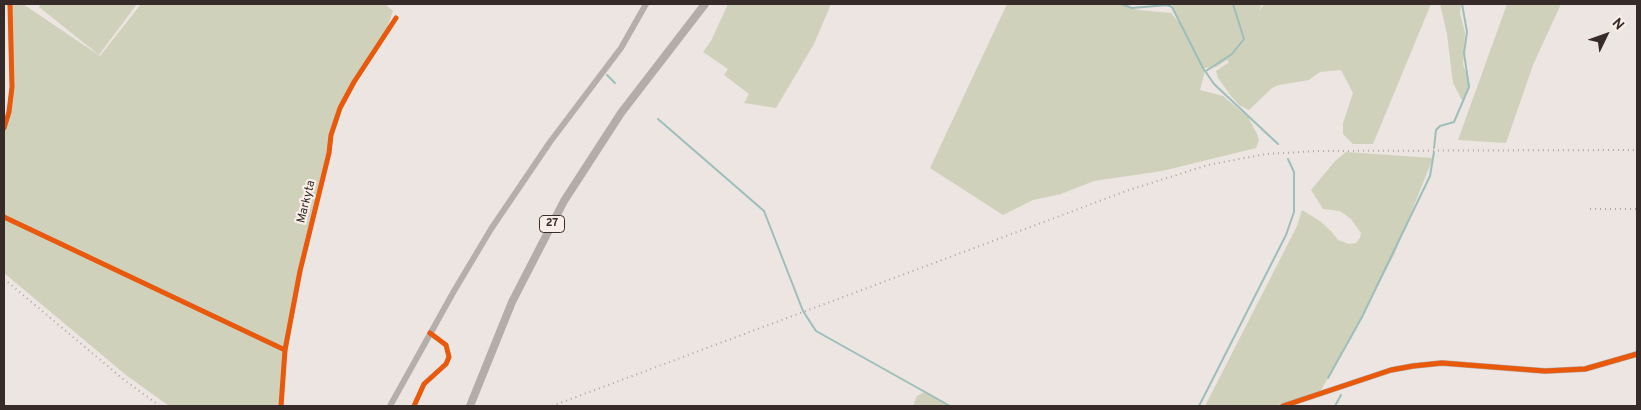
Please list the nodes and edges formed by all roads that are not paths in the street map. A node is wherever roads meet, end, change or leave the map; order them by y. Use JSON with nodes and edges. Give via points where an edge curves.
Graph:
{"nodes":[{"id":1,"x":10,"y":4,"type":"edge"},
{"id":2,"x":646,"y":4,"type":"edge"},
{"id":3,"x":705,"y":4,"type":"edge"},
{"id":4,"x":396,"y":18,"type":"dead end"},
{"id":5,"x":4,"y":128,"type":"edge"},
{"id":6,"x":4,"y":217,"type":"edge"},
{"id":7,"x":430,"y":333,"type":"junction"},
{"id":8,"x":285,"y":350,"type":"junction"},
{"id":9,"x":1637,"y":354,"type":"edge"},
{"id":10,"x":281,"y":406,"type":"edge"},
{"id":11,"x":390,"y":406,"type":"edge"},
{"id":12,"x":414,"y":406,"type":"edge"},
{"id":13,"x":470,"y":406,"type":"edge"},
{"id":14,"x":1283,"y":406,"type":"edge"}],
"edges":[{"from":1,"to":5,"type":"street","via":[[12,87]]},
{"from":2,"to":7,"type":"main road","via":[[621,48],[506,206]]},
{"from":3,"to":13,"type":"main road","number":"27","via":[[621,113],[564,201],[512,302]]},
{"from":4,"to":8,"type":"street","name":"Markyta","via":[[354,82],[336,118]]},
{"from":6,"to":8,"type":"street"},
{"from":7,"to":11,"type":"main road"},
{"from":7,"to":12,"type":"street","via":[[446,345],[449,357],[446,364],[424,384]]},
{"from":8,"to":10,"type":"street","name":"Markyta"},
{"from":9,"to":14,"type":"main road","via":[[1585,368],[1544,371],[1442,363],[1413,366],[1391,370]]}]}
